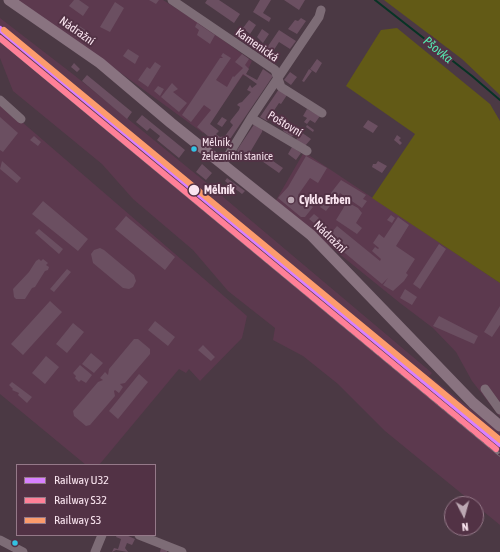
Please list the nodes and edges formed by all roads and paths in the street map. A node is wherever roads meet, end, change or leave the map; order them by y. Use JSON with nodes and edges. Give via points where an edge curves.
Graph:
{"nodes":[{"id":1,"x":9,"y":0,"type":"edge"},
{"id":2,"x":172,"y":0,"type":"edge"},
{"id":3,"x":321,"y":10,"type":"dead end"},
{"id":4,"x":278,"y":79,"type":"junction"},
{"id":5,"x":0,"y":100,"type":"edge"},
{"id":6,"x":322,"y":113,"type":"dead end"},
{"id":7,"x":251,"y":118,"type":"junction"},
{"id":8,"x":21,"y":119,"type":"dead end"},
{"id":9,"x":307,"y":151,"type":"dead end"},
{"id":10,"x":223,"y":164,"type":"junction"},
{"id":11,"x":485,"y":389,"type":"dead end"},
{"id":12,"x":500,"y":410,"type":"edge"},
{"id":13,"x":500,"y":426,"type":"edge"},
{"id":14,"x":102,"y":536,"type":"edge"},
{"id":15,"x":142,"y":536,"type":"edge"},
{"id":16,"x":0,"y":540,"type":"edge"},
{"id":17,"x":23,"y":552,"type":"edge"},
{"id":18,"x":95,"y":552,"type":"edge"},
{"id":19,"x":182,"y":552,"type":"edge"}],
"edges":[{"from":1,"to":10,"type":"main road","name":"Nádražní","via":[[100,63],[171,124]]},
{"from":2,"to":4,"type":"street","name":"Kamenická","via":[[275,70]]},
{"from":3,"to":4,"type":"street","via":[[319,17]]},
{"from":4,"to":6,"type":"street","name":"Kamenická","via":[[281,87]]},
{"from":4,"to":7,"type":"street"},
{"from":5,"to":8,"type":"street"},
{"from":7,"to":9,"type":"street","name":"Poštovní"},
{"from":7,"to":10,"type":"street"},
{"from":10,"to":13,"type":"main road","name":"Nádražní","via":[[311,235],[473,403]]},
{"from":11,"to":12,"type":"street"},
{"from":14,"to":18,"type":"street"},
{"from":15,"to":19,"type":"street"},
{"from":16,"to":17,"type":"street"}]}
